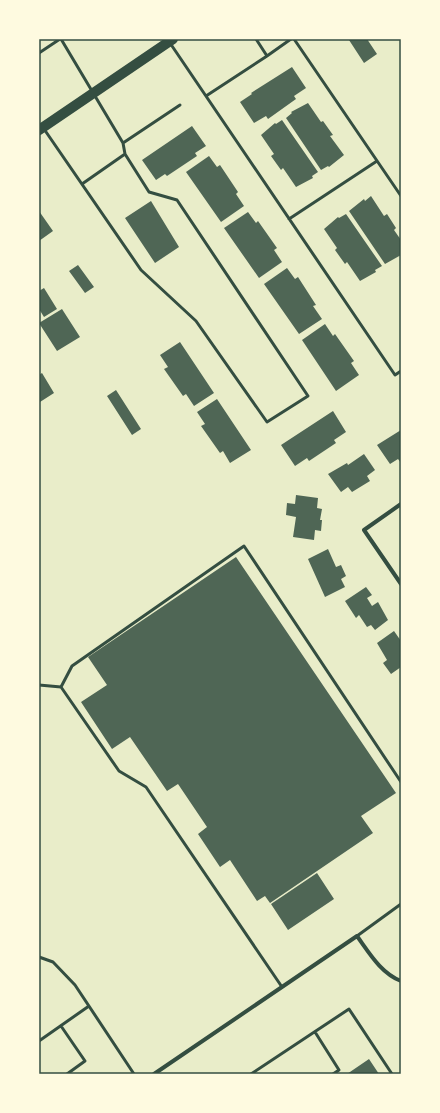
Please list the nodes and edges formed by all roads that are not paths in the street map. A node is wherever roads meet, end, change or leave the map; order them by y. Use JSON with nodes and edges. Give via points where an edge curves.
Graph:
{"nodes":[{"id":1,"x":60,"y":39,"type":"edge"},
{"id":2,"x":256,"y":39,"type":"edge"},
{"id":3,"x":291,"y":39,"type":"edge"},
{"id":4,"x":294,"y":39,"type":"edge"},
{"id":5,"x":171,"y":40,"type":"edge"},
{"id":6,"x":39,"y":53,"type":"edge"},
{"id":7,"x":267,"y":56,"type":"junction"},
{"id":8,"x":93,"y":94,"type":"junction"},
{"id":9,"x":206,"y":96,"type":"junction"},
{"id":10,"x":180,"y":105,"type":"dead end"},
{"id":11,"x":41,"y":129,"type":"edge"},
{"id":12,"x":123,"y":143,"type":"junction"},
{"id":13,"x":125,"y":154,"type":"junction"},
{"id":14,"x":377,"y":161,"type":"junction"},
{"id":15,"x":82,"y":184,"type":"junction"},
{"id":16,"x":401,"y":196,"type":"edge"},
{"id":17,"x":289,"y":219,"type":"junction"},
{"id":18,"x":401,"y":371,"type":"edge"},
{"id":19,"x":401,"y":504,"type":"edge"},
{"id":20,"x":401,"y":584,"type":"edge"},
{"id":21,"x":39,"y":685,"type":"edge"},
{"id":22,"x":62,"y":687,"type":"junction"},
{"id":23,"x":401,"y":782,"type":"edge"},
{"id":24,"x":401,"y":904,"type":"edge"},
{"id":25,"x":357,"y":936,"type":"junction"},
{"id":26,"x":39,"y":956,"type":"edge"},
{"id":27,"x":401,"y":981,"type":"edge"},
{"id":28,"x":282,"y":987,"type":"junction"},
{"id":29,"x":89,"y":1006,"type":"junction"},
{"id":30,"x":61,"y":1026,"type":"junction"},
{"id":31,"x":315,"y":1032,"type":"junction"},
{"id":32,"x":39,"y":1041,"type":"edge"},
{"id":33,"x":67,"y":1074,"type":"edge"},
{"id":34,"x":134,"y":1074,"type":"edge"},
{"id":35,"x":154,"y":1074,"type":"edge"},
{"id":36,"x":251,"y":1074,"type":"edge"},
{"id":37,"x":333,"y":1074,"type":"edge"},
{"id":38,"x":392,"y":1074,"type":"edge"}],
"edges":[{"from":1,"to":6,"type":"lane"},
{"from":1,"to":8,"type":"lane"},
{"from":2,"to":7,"type":"lane"},
{"from":3,"to":7,"type":"lane"},
{"from":4,"to":14,"type":"lane"},
{"from":5,"to":8,"type":"main road"},
{"from":5,"to":9,"type":"lane"},
{"from":7,"to":9,"type":"lane"},
{"from":8,"to":11,"type":"main road"},
{"from":8,"to":12,"type":"lane"},
{"from":9,"to":17,"type":"lane"},
{"from":10,"to":12,"type":"lane"},
{"from":11,"to":15,"type":"lane"},
{"from":12,"to":13,"type":"lane"},
{"from":13,"to":15,"type":"lane"},
{"from":13,"to":15,"type":"lane","via":[[149,192],[177,200],[308,396],[267,422],[196,321],[141,270]]},
{"from":14,"to":16,"type":"lane"},
{"from":14,"to":17,"type":"lane"},
{"from":17,"to":18,"type":"lane","via":[[395,375]]},
{"from":19,"to":20,"type":"street","via":[[364,530]]},
{"from":21,"to":22,"type":"lane"},
{"from":22,"to":23,"type":"lane","via":[[72,666],[244,546]]},
{"from":22,"to":28,"type":"lane","via":[[119,771],[146,787]]},
{"from":24,"to":25,"type":"lane"},
{"from":25,"to":27,"type":"street","via":[[375,961],[390,976]]},
{"from":25,"to":28,"type":"street"},
{"from":26,"to":29,"type":"lane","via":[[53,962],[75,985]]},
{"from":28,"to":35,"type":"street"},
{"from":29,"to":30,"type":"lane"},
{"from":29,"to":34,"type":"lane"},
{"from":30,"to":32,"type":"lane"},
{"from":30,"to":33,"type":"lane","via":[[85,1061]]},
{"from":31,"to":36,"type":"lane"},
{"from":31,"to":37,"type":"lane","via":[[339,1070]]},
{"from":31,"to":38,"type":"lane","via":[[349,1009]]}]}
